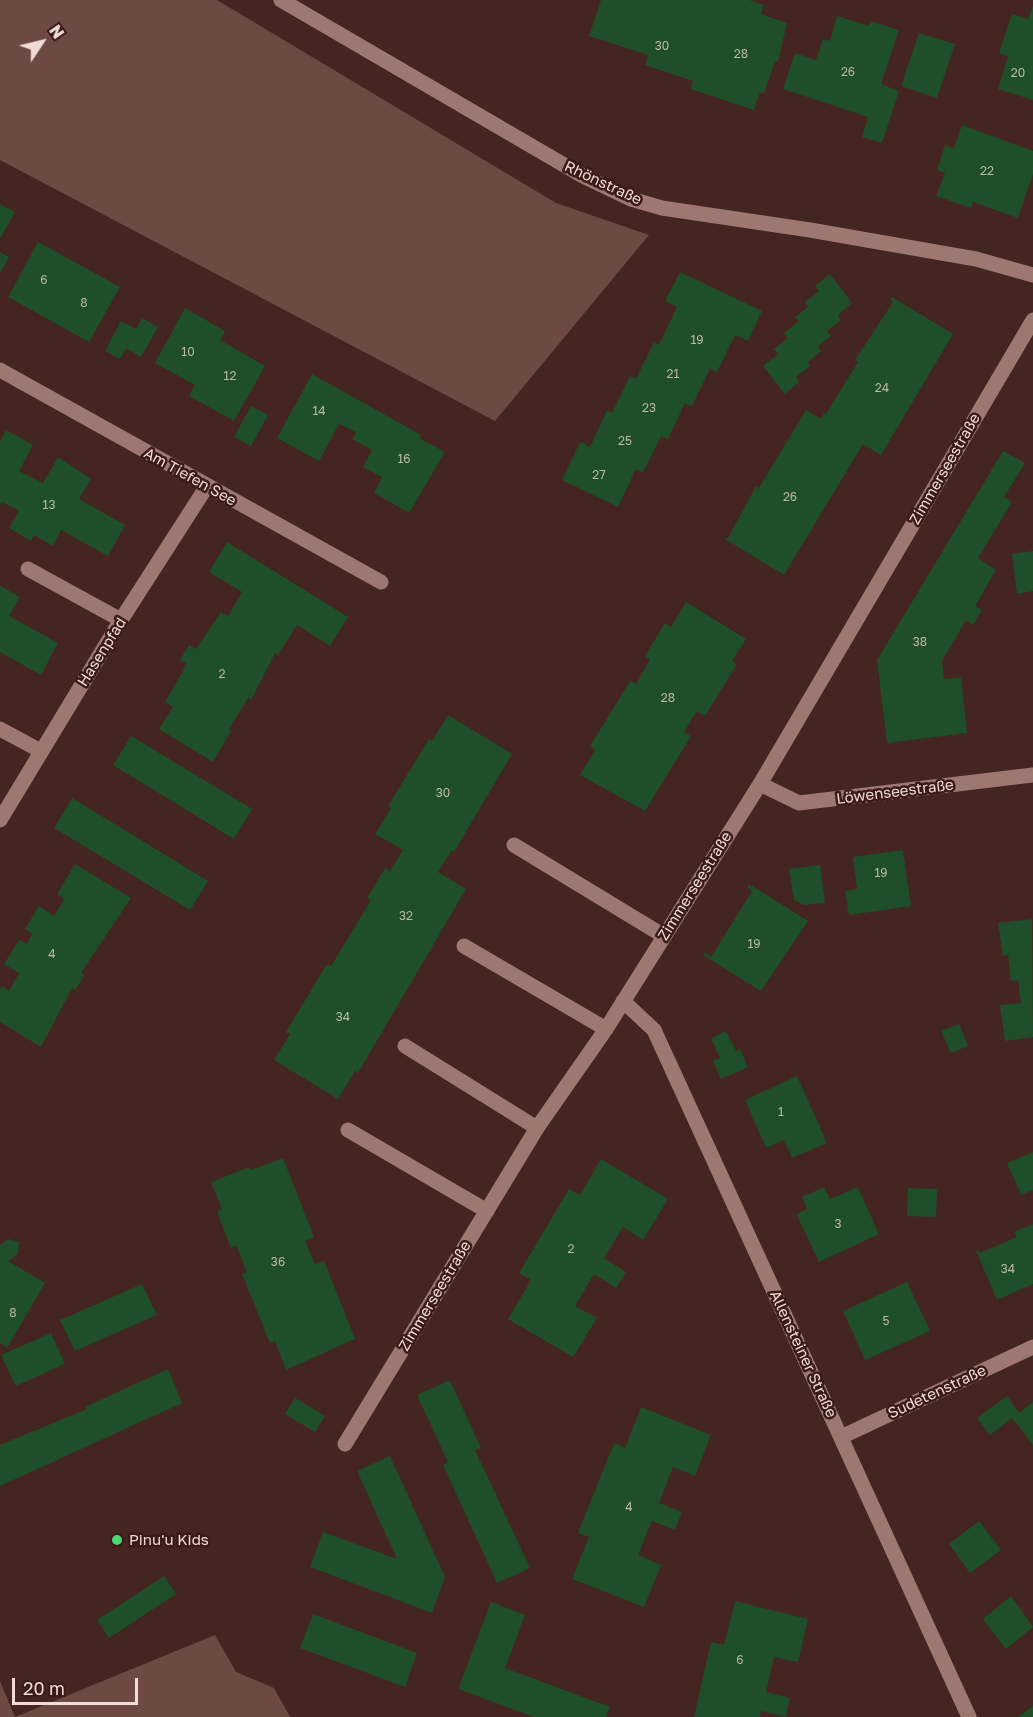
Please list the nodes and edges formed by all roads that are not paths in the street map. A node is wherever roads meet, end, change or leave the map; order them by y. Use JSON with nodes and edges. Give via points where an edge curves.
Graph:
{"nodes":[{"id":1,"x":281,"y":0,"type":"edge"},
{"id":2,"x":1033,"y":275,"type":"edge"},
{"id":3,"x":1033,"y":320,"type":"edge"},
{"id":4,"x":0,"y":370,"type":"edge"},
{"id":5,"x":207,"y":486,"type":"junction"},
{"id":6,"x":28,"y":569,"type":"dead end"},
{"id":7,"x":381,"y":582,"type":"dead end"},
{"id":8,"x":121,"y":620,"type":"junction"},
{"id":9,"x":0,"y":729,"type":"edge"},
{"id":10,"x":41,"y":752,"type":"junction"},
{"id":11,"x":1033,"y":775,"type":"edge"},
{"id":12,"x":760,"y":784,"type":"junction"},
{"id":13,"x":0,"y":820,"type":"edge"},
{"id":14,"x":514,"y":845,"type":"dead end"},
{"id":15,"x":664,"y":936,"type":"junction"},
{"id":16,"x":464,"y":946,"type":"dead end"},
{"id":17,"x":623,"y":1000,"type":"junction"},
{"id":18,"x":606,"y":1029,"type":"junction"},
{"id":19,"x":405,"y":1046,"type":"dead end"},
{"id":20,"x":537,"y":1128,"type":"junction"},
{"id":21,"x":348,"y":1130,"type":"dead end"},
{"id":22,"x":487,"y":1211,"type":"junction"},
{"id":23,"x":1033,"y":1347,"type":"edge"},
{"id":24,"x":841,"y":1437,"type":"junction"},
{"id":25,"x":345,"y":1444,"type":"dead end"},
{"id":26,"x":969,"y":1717,"type":"edge"}],
"edges":[{"from":1,"to":2,"type":"street","name":"Rhönstraße","via":[[584,176],[631,199],[662,208],[976,259]]},
{"from":3,"to":12,"type":"street","name":"Zimmerseestraße"},
{"from":4,"to":5,"type":"street","name":"Am Tiefen See"},
{"from":5,"to":7,"type":"street","name":"Am Tiefen See"},
{"from":5,"to":8,"type":"street","name":"Hasenpfad"},
{"from":6,"to":8,"type":"street"},
{"from":8,"to":10,"type":"street","name":"Hasenpfad"},
{"from":9,"to":10,"type":"street"},
{"from":10,"to":13,"type":"street","name":"Hasenpfad"},
{"from":11,"to":12,"type":"street","name":"Löwenseestraße","via":[[799,803]]},
{"from":12,"to":15,"type":"street","name":"Zimmerseestraße"},
{"from":14,"to":15,"type":"street"},
{"from":15,"to":17,"type":"street","name":"Zimmerseestraße"},
{"from":16,"to":18,"type":"street"},
{"from":17,"to":18,"type":"street","name":"Zimmerseestraße"},
{"from":17,"to":24,"type":"street","name":"Allensteiner Straße","via":[[654,1030]]},
{"from":18,"to":20,"type":"street","name":"Zimmerseestraße"},
{"from":19,"to":20,"type":"street"},
{"from":20,"to":22,"type":"street","name":"Zimmerseestraße"},
{"from":21,"to":22,"type":"street"},
{"from":22,"to":25,"type":"street","name":"Zimmerseestraße"},
{"from":23,"to":24,"type":"street","name":"Sudetenstraße"},
{"from":24,"to":26,"type":"street","name":"Allensteiner Straße"}]}
